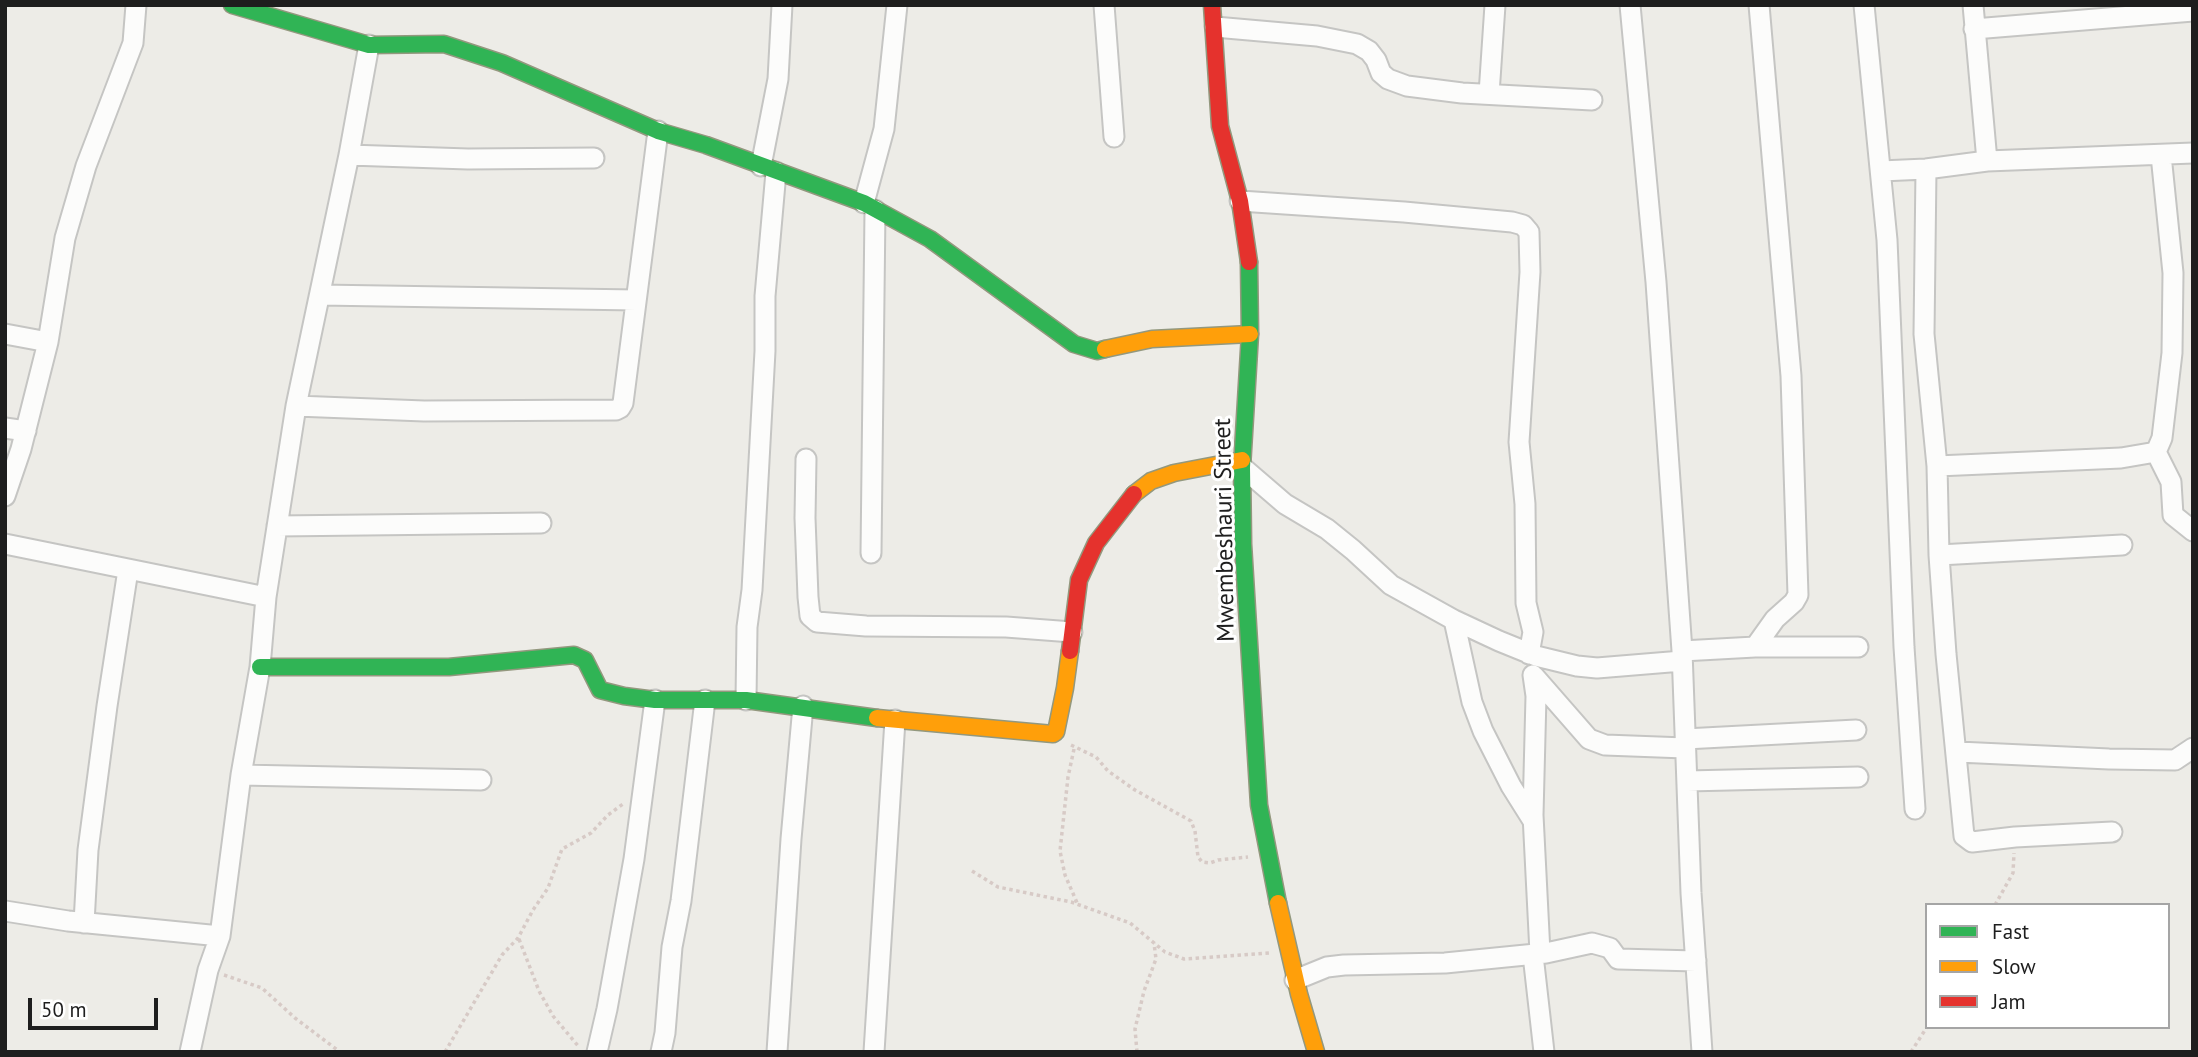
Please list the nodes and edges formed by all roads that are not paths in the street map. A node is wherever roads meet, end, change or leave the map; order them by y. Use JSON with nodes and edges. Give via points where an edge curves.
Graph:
{"nodes":[{"id":1,"x":136,"y":5,"type":"edge"},
{"id":2,"x":232,"y":5,"type":"edge"},
{"id":3,"x":782,"y":5,"type":"edge"},
{"id":4,"x":897,"y":5,"type":"edge"},
{"id":5,"x":1104,"y":5,"type":"edge"},
{"id":6,"x":1212,"y":5,"type":"edge"},
{"id":7,"x":1495,"y":5,"type":"edge"},
{"id":8,"x":1630,"y":5,"type":"edge"},
{"id":9,"x":1759,"y":5,"type":"edge"},
{"id":10,"x":1864,"y":5,"type":"edge"},
{"id":11,"x":1973,"y":5,"type":"edge"},
{"id":12,"x":2193,"y":11,"type":"edge"},
{"id":13,"x":1215,"y":27,"type":"junction"},
{"id":14,"x":1974,"y":29,"type":"junction"},
{"id":15,"x":369,"y":45,"type":"junction"},
{"id":16,"x":1489,"y":94,"type":"junction"},
{"id":17,"x":1592,"y":100,"type":"dead end"},
{"id":18,"x":658,"y":131,"type":"junction"},
{"id":19,"x":1114,"y":137,"type":"dead end"},
{"id":20,"x":2193,"y":153,"type":"edge"},
{"id":21,"x":349,"y":155,"type":"junction"},
{"id":22,"x":2161,"y":155,"type":"junction"},
{"id":23,"x":594,"y":158,"type":"dead end"},
{"id":24,"x":1987,"y":161,"type":"junction"},
{"id":25,"x":769,"y":169,"type":"junction"},
{"id":26,"x":1926,"y":169,"type":"junction"},
{"id":27,"x":1881,"y":171,"type":"junction"},
{"id":28,"x":1240,"y":201,"type":"junction"},
{"id":29,"x":869,"y":207,"type":"junction"},
{"id":30,"x":320,"y":295,"type":"junction"},
{"id":31,"x":636,"y":300,"type":"junction"},
{"id":32,"x":5,"y":334,"type":"edge"},
{"id":33,"x":1250,"y":334,"type":"junction"},
{"id":34,"x":48,"y":342,"type":"junction"},
{"id":35,"x":296,"y":406,"type":"junction"},
{"id":36,"x":5,"y":428,"type":"edge"},
{"id":37,"x":26,"y":431,"type":"junction"},
{"id":38,"x":2156,"y":452,"type":"junction"},
{"id":39,"x":806,"y":459,"type":"dead end"},
{"id":40,"x":1242,"y":464,"type":"junction"},
{"id":41,"x":1937,"y":466,"type":"junction"},
{"id":42,"x":5,"y":496,"type":"edge"},
{"id":43,"x":541,"y":523,"type":"dead end"},
{"id":44,"x":277,"y":526,"type":"junction"},
{"id":45,"x":2193,"y":531,"type":"edge"},
{"id":46,"x":5,"y":544,"type":"edge"},
{"id":47,"x":2123,"y":545,"type":"dead end"},
{"id":48,"x":871,"y":553,"type":"dead end"},
{"id":49,"x":1939,"y":555,"type":"junction"},
{"id":50,"x":128,"y":570,"type":"junction"},
{"id":51,"x":266,"y":597,"type":"junction"},
{"id":52,"x":1454,"y":620,"type":"junction"},
{"id":53,"x":1072,"y":632,"type":"junction"},
{"id":54,"x":1755,"y":647,"type":"junction"},
{"id":55,"x":1858,"y":647,"type":"dead end"},
{"id":56,"x":1523,"y":651,"type":"junction"},
{"id":57,"x":1682,"y":656,"type":"junction"},
{"id":58,"x":260,"y":667,"type":"junction"},
{"id":59,"x":1533,"y":675,"type":"junction"},
{"id":60,"x":655,"y":700,"type":"junction"},
{"id":61,"x":705,"y":700,"type":"junction"},
{"id":62,"x":746,"y":700,"type":"junction"},
{"id":63,"x":803,"y":706,"type":"junction"},
{"id":64,"x":895,"y":720,"type":"junction"},
{"id":65,"x":1856,"y":730,"type":"dead end"},
{"id":66,"x":1685,"y":743,"type":"junction"},
{"id":67,"x":2193,"y":748,"type":"edge"},
{"id":68,"x":1958,"y":752,"type":"junction"},
{"id":69,"x":241,"y":775,"type":"junction"},
{"id":70,"x":1858,"y":776,"type":"dead end"},
{"id":71,"x":481,"y":780,"type":"dead end"},
{"id":72,"x":1686,"y":780,"type":"junction"},
{"id":73,"x":1915,"y":809,"type":"dead end"},
{"id":74,"x":1534,"y":822,"type":"junction"},
{"id":75,"x":2112,"y":832,"type":"dead end"},
{"id":76,"x":5,"y":911,"type":"edge"},
{"id":77,"x":84,"y":923,"type":"junction"},
{"id":78,"x":220,"y":936,"type":"junction"},
{"id":79,"x":1537,"y":954,"type":"junction"},
{"id":80,"x":1696,"y":961,"type":"junction"},
{"id":81,"x":1295,"y":980,"type":"junction"},
{"id":82,"x":190,"y":1052,"type":"edge"},
{"id":83,"x":597,"y":1052,"type":"edge"},
{"id":84,"x":661,"y":1052,"type":"edge"},
{"id":85,"x":777,"y":1052,"type":"edge"},
{"id":86,"x":874,"y":1052,"type":"edge"},
{"id":87,"x":1316,"y":1052,"type":"edge"},
{"id":88,"x":1544,"y":1052,"type":"edge"},
{"id":89,"x":1702,"y":1052,"type":"edge"}],
"edges":[{"from":1,"to":34,"type":"street","via":[[133,43],[86,166],[65,238]]},
{"from":2,"to":15,"type":"street"},
{"from":3,"to":25,"type":"street"},
{"from":4,"to":29,"type":"street","via":[[884,129]]},
{"from":5,"to":19,"type":"street"},
{"from":6,"to":13,"type":"street","name":"Mwembeshauri Street"},
{"from":7,"to":16,"type":"street"},
{"from":8,"to":57,"type":"street","via":[[1656,282]]},
{"from":9,"to":54,"type":"street","via":[[1791,376],[1798,595]]},
{"from":10,"to":27,"type":"street"},
{"from":11,"to":14,"type":"street"},
{"from":12,"to":14,"type":"street"},
{"from":13,"to":16,"type":"street","via":[[1339,39],[1369,51],[1381,73],[1407,86]]},
{"from":13,"to":28,"type":"street","name":"Mwembeshauri Street","via":[[1220,126]]},
{"from":14,"to":24,"type":"street"},
{"from":15,"to":18,"type":"street","via":[[444,44],[502,63]]},
{"from":15,"to":21,"type":"street"},
{"from":16,"to":17,"type":"street"},
{"from":18,"to":25,"type":"street"},
{"from":18,"to":31,"type":"street"},
{"from":20,"to":22,"type":"street"},
{"from":21,"to":23,"type":"street"},
{"from":21,"to":30,"type":"street"},
{"from":22,"to":24,"type":"street"},
{"from":22,"to":38,"type":"street","via":[[2173,273],[2172,353],[2162,438]]},
{"from":24,"to":26,"type":"street"},
{"from":25,"to":29,"type":"street"},
{"from":25,"to":62,"type":"street","via":[[765,351]]},
{"from":26,"to":27,"type":"street"},
{"from":26,"to":41,"type":"street","via":[[1924,334]]},
{"from":27,"to":73,"type":"street"},
{"from":28,"to":33,"type":"street","name":"Mwembeshauri Street","via":[[1250,269]]},
{"from":28,"to":56,"type":"street","via":[[1512,222],[1529,232],[1519,442],[1526,603],[1533,632]]},
{"from":29,"to":33,"type":"street","via":[[930,239],[1086,349]]},
{"from":29,"to":48,"type":"street"},
{"from":30,"to":31,"type":"street"},
{"from":30,"to":35,"type":"street"},
{"from":31,"to":35,"type":"street","via":[[623,403],[615,410]]},
{"from":32,"to":34,"type":"street"},
{"from":33,"to":40,"type":"street","name":"Mwembeshauri Street"},
{"from":34,"to":37,"type":"street"},
{"from":35,"to":44,"type":"street"},
{"from":36,"to":37,"type":"street"},
{"from":37,"to":42,"type":"street"},
{"from":38,"to":41,"type":"street","via":[[2121,458]]},
{"from":38,"to":45,"type":"street","via":[[2171,482],[2173,514]]},
{"from":39,"to":53,"type":"street","via":[[808,597],[810,617],[817,622]]},
{"from":40,"to":52,"type":"street","via":[[1285,504],[1327,529],[1391,585]]},
{"from":40,"to":53,"type":"street","via":[[1174,473],[1151,481],[1129,498],[1096,543],[1079,580]]},
{"from":40,"to":81,"type":"street","name":"Mwembeshauri Street","via":[[1259,805]]},
{"from":41,"to":49,"type":"street"},
{"from":43,"to":44,"type":"street"},
{"from":44,"to":51,"type":"street"},
{"from":46,"to":50,"type":"street"},
{"from":47,"to":49,"type":"street"},
{"from":49,"to":68,"type":"street"},
{"from":50,"to":51,"type":"street"},
{"from":50,"to":77,"type":"street","via":[[90,837]]},
{"from":51,"to":58,"type":"street"},
{"from":52,"to":56,"type":"street"},
{"from":52,"to":74,"type":"street","via":[[1469,692],[1483,731]]},
{"from":53,"to":64,"type":"street","via":[[1056,732]]},
{"from":54,"to":55,"type":"street"},
{"from":54,"to":57,"type":"street"},
{"from":56,"to":57,"type":"street","via":[[1597,668]]},
{"from":56,"to":59,"type":"street"},
{"from":57,"to":66,"type":"street"},
{"from":58,"to":60,"type":"street","via":[[449,667],[574,655],[586,660],[600,690]]},
{"from":58,"to":69,"type":"street"},
{"from":59,"to":66,"type":"street","via":[[1589,739],[1605,745]]},
{"from":59,"to":74,"type":"street"},
{"from":60,"to":61,"type":"street"},
{"from":60,"to":83,"type":"street","via":[[634,859]]},
{"from":61,"to":62,"type":"street"},
{"from":61,"to":84,"type":"street"},
{"from":62,"to":63,"type":"street"},
{"from":63,"to":64,"type":"street"},
{"from":63,"to":85,"type":"street"},
{"from":64,"to":86,"type":"street"},
{"from":65,"to":66,"type":"street"},
{"from":66,"to":72,"type":"street"},
{"from":67,"to":68,"type":"street","via":[[2175,760]]},
{"from":68,"to":75,"type":"street","via":[[1964,835],[1972,842]]},
{"from":69,"to":71,"type":"street"},
{"from":69,"to":78,"type":"street"},
{"from":70,"to":72,"type":"street"},
{"from":72,"to":80,"type":"street"},
{"from":74,"to":79,"type":"street"},
{"from":76,"to":77,"type":"street"},
{"from":77,"to":78,"type":"street"},
{"from":78,"to":82,"type":"street"},
{"from":79,"to":80,"type":"street","via":[[1592,943],[1610,948],[1618,960]]},
{"from":79,"to":81,"type":"street","via":[[1445,963],[1344,965]]},
{"from":79,"to":88,"type":"street"},
{"from":80,"to":89,"type":"street"},
{"from":81,"to":87,"type":"street","name":"Mwembeshauri Street"}]}
